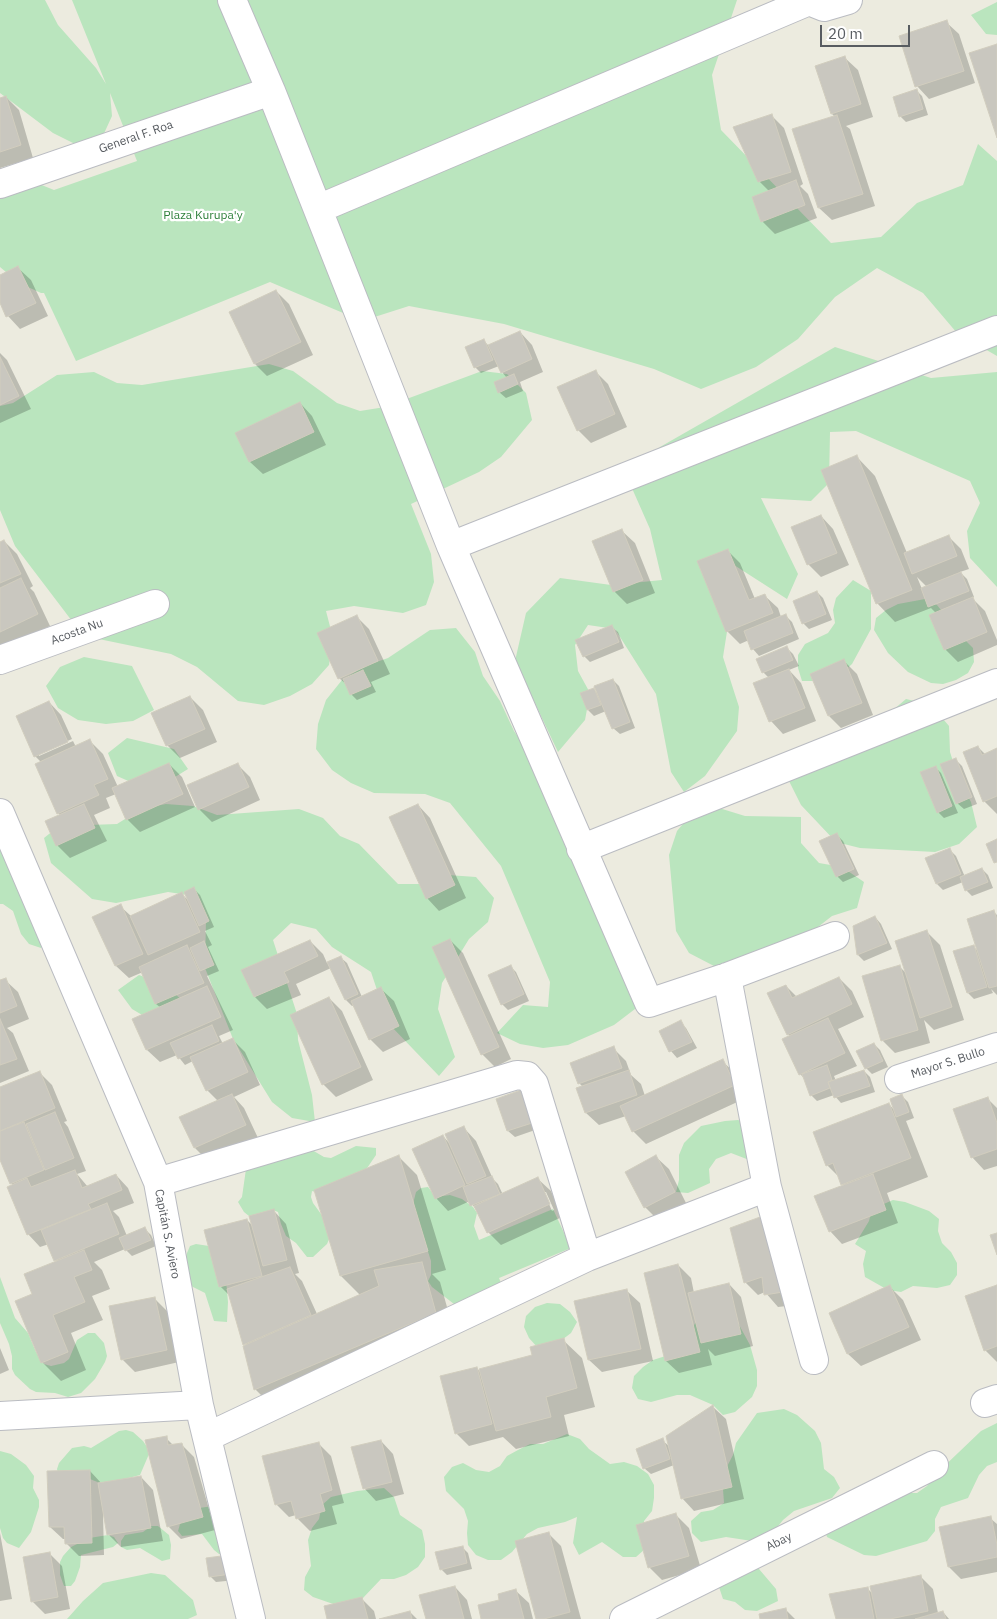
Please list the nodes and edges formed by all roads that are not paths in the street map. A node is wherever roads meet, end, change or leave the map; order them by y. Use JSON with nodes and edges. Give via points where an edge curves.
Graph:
{"nodes":[{"id":1,"x":232,"y":0,"type":"edge"},
{"id":2,"x":848,"y":0,"type":"edge"},
{"id":3,"x":809,"y":1,"type":"edge"},
{"id":4,"x":271,"y":91,"type":"junction"},
{"id":5,"x":0,"y":184,"type":"edge"},
{"id":6,"x":318,"y":209,"type":"junction"},
{"id":7,"x":997,"y":330,"type":"edge"},
{"id":8,"x":451,"y":546,"type":"junction"},
{"id":9,"x":155,"y":604,"type":"dead end"},
{"id":10,"x":0,"y":660,"type":"edge"},
{"id":11,"x":997,"y":683,"type":"edge"},
{"id":12,"x":0,"y":813,"type":"edge"},
{"id":13,"x":581,"y":849,"type":"junction"},
{"id":14,"x":835,"y":936,"type":"dead end"},
{"id":15,"x":727,"y":977,"type":"junction"},
{"id":16,"x":997,"y":1047,"type":"edge"},
{"id":17,"x":899,"y":1079,"type":"dead end"},
{"id":18,"x":158,"y":1182,"type":"junction"},
{"id":19,"x":767,"y":1188,"type":"junction"},
{"id":20,"x":587,"y":1257,"type":"junction"},
{"id":21,"x":814,"y":1360,"type":"dead end"},
{"id":22,"x":199,"y":1404,"type":"junction"},
{"id":23,"x":0,"y":1416,"type":"edge"},
{"id":24,"x":207,"y":1436,"type":"junction"},
{"id":25,"x":934,"y":1465,"type":"dead end"},
{"id":26,"x":251,"y":1619,"type":"edge"},
{"id":27,"x":624,"y":1619,"type":"edge"}],
"edges":[{"from":1,"to":4,"type":"street"},
{"from":2,"to":3,"type":"street","via":[[824,7]]},
{"from":3,"to":6,"type":"street"},
{"from":4,"to":5,"type":"street","name":"General F. Roa"},
{"from":4,"to":6,"type":"street"},
{"from":6,"to":8,"type":"street"},
{"from":7,"to":8,"type":"street"},
{"from":8,"to":13,"type":"street"},
{"from":9,"to":10,"type":"street","name":"Acosta Nu"},
{"from":11,"to":13,"type":"street"},
{"from":12,"to":18,"type":"street","name":"Capitán S. Aviero"},
{"from":13,"to":15,"type":"street","via":[[649,1003]]},
{"from":14,"to":15,"type":"street"},
{"from":15,"to":19,"type":"street"},
{"from":16,"to":17,"type":"street","name":"Mayor S. Bullo"},
{"from":18,"to":20,"type":"street","via":[[517,1075],[526,1076],[534,1084]]},
{"from":18,"to":22,"type":"street","name":"Capitán S. Aviero"},
{"from":19,"to":20,"type":"street"},
{"from":19,"to":21,"type":"street"},
{"from":20,"to":24,"type":"street"},
{"from":22,"to":23,"type":"street"},
{"from":22,"to":24,"type":"street","name":"Capitán S. Aviero"},
{"from":24,"to":26,"type":"street","name":"Capitán S. Aviero"},
{"from":25,"to":27,"type":"street","name":"Abay"}]}
